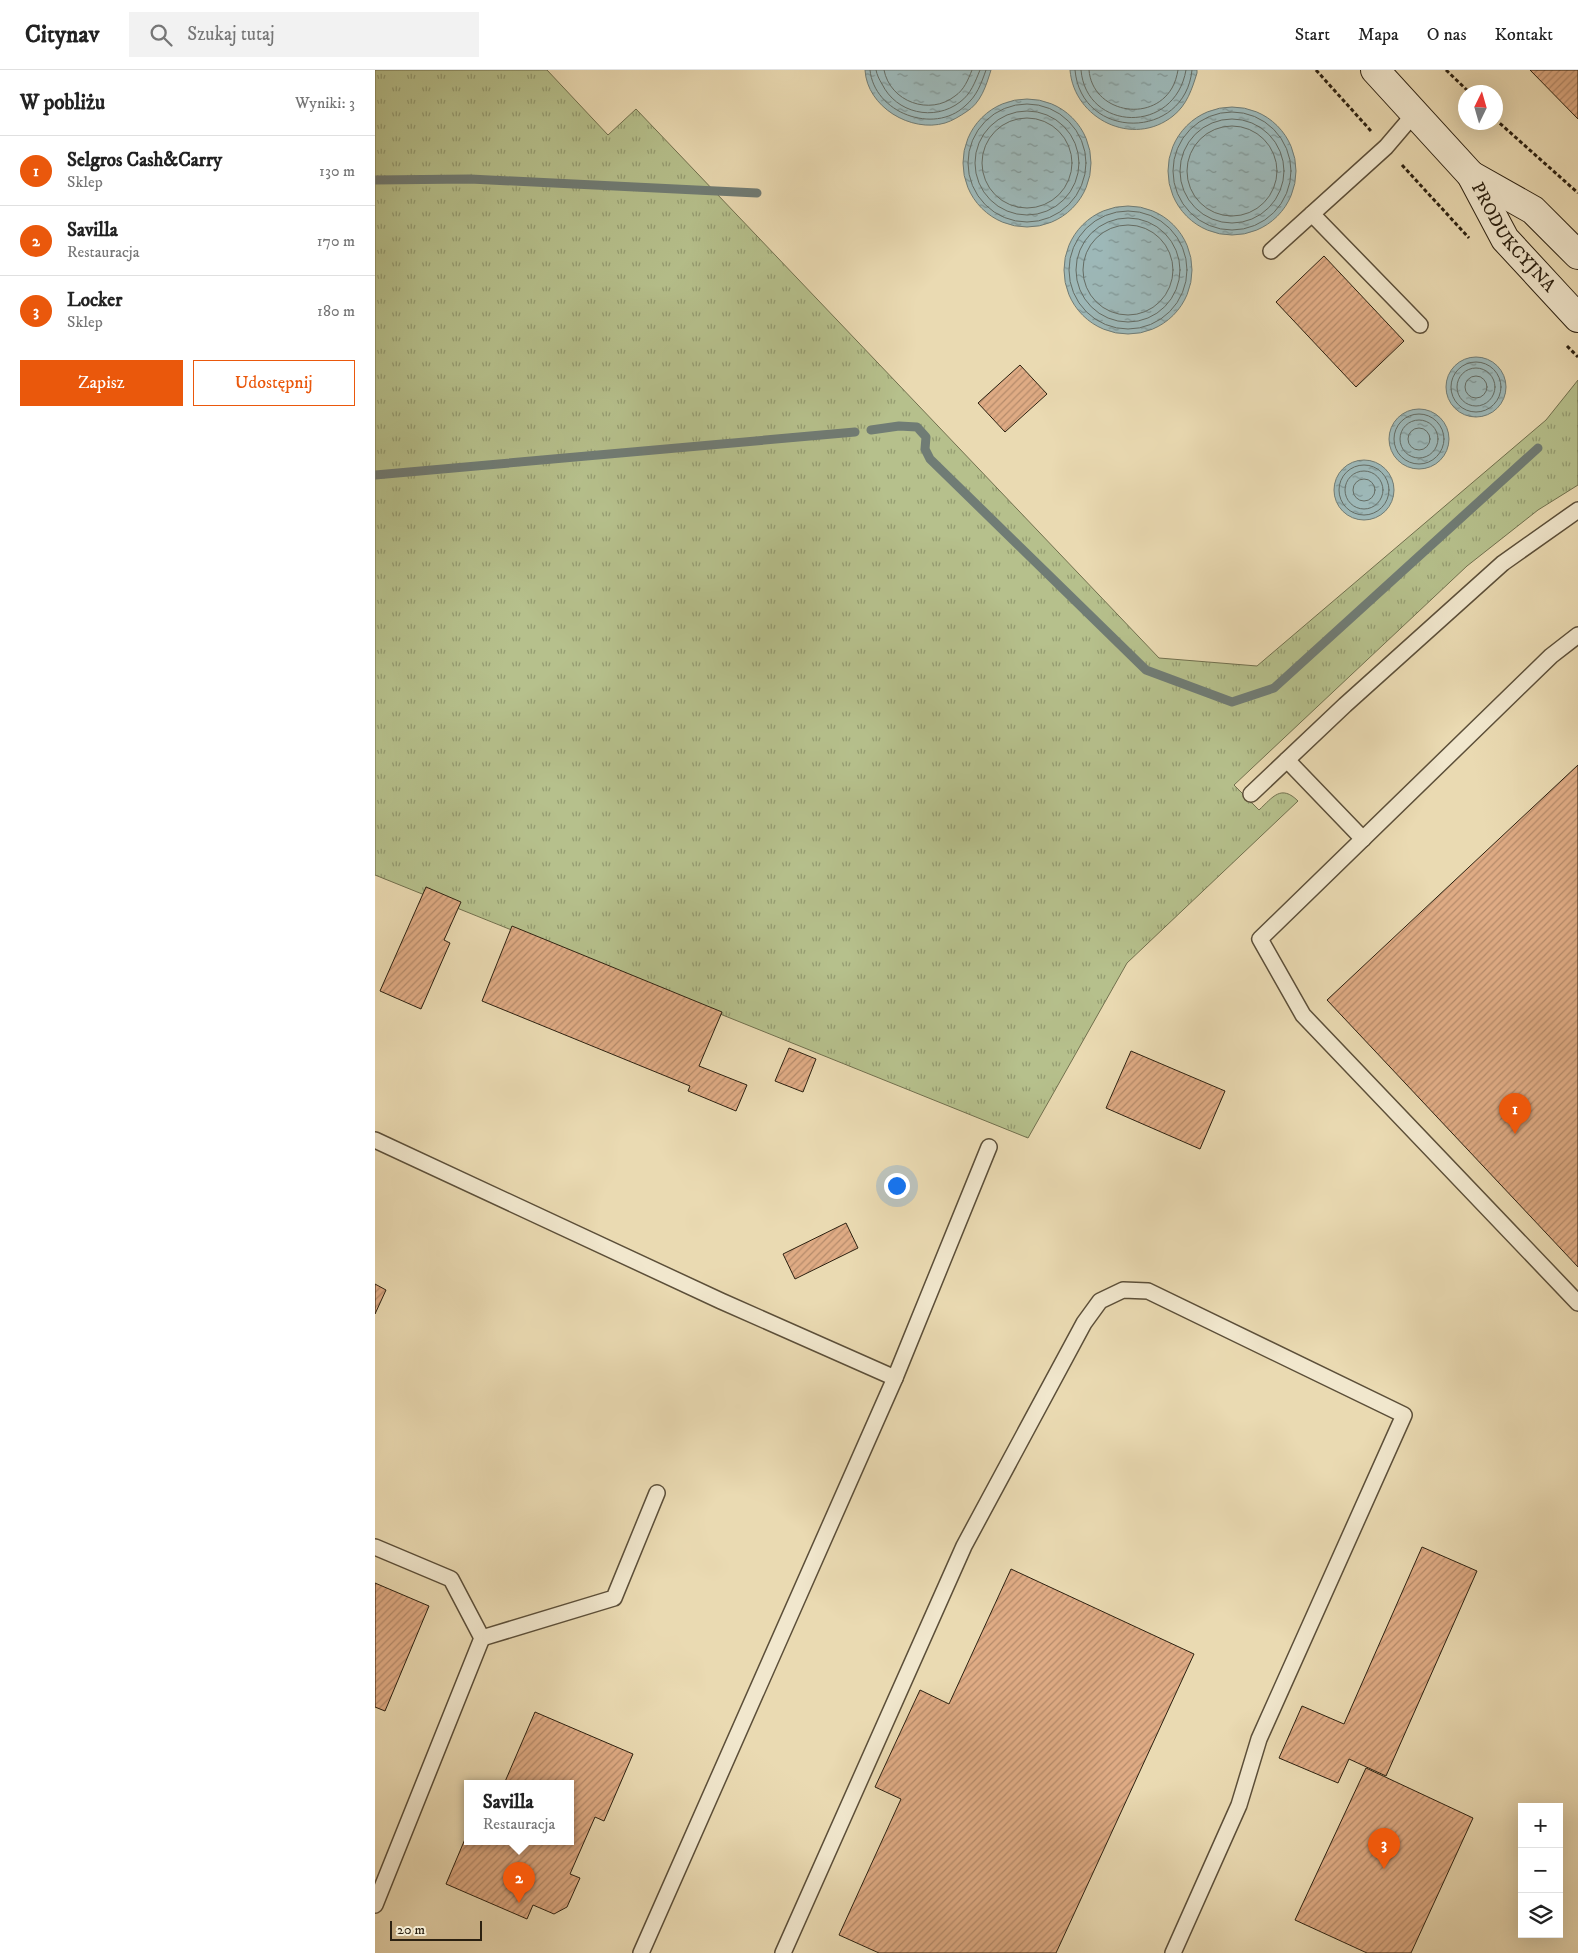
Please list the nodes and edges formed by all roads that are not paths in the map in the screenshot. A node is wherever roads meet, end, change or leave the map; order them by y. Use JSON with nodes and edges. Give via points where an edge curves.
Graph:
{"nodes":[{"id":1,"x":1375,"y":70,"type":"edge"},
{"id":2,"x":1415,"y":113,"type":"junction"},
{"id":3,"x":1471,"y":175,"type":"junction"},
{"id":4,"x":1312,"y":214,"type":"junction"},
{"id":5,"x":1271,"y":251,"type":"dead end"},
{"id":6,"x":1578,"y":255,"type":"edge"},
{"id":7,"x":1578,"y":318,"type":"edge"},
{"id":8,"x":1420,"y":326,"type":"dead end"},
{"id":9,"x":1578,"y":510,"type":"edge"},
{"id":10,"x":1578,"y":635,"type":"edge"},
{"id":11,"x":1287,"y":760,"type":"junction"},
{"id":12,"x":1251,"y":794,"type":"dead end"},
{"id":13,"x":1363,"y":840,"type":"junction"},
{"id":14,"x":375,"y":1140,"type":"edge"},
{"id":15,"x":989,"y":1148,"type":"dead end"},
{"id":16,"x":1578,"y":1303,"type":"edge"},
{"id":17,"x":895,"y":1378,"type":"junction"},
{"id":18,"x":657,"y":1493,"type":"dead end"},
{"id":19,"x":375,"y":1547,"type":"edge"},
{"id":20,"x":482,"y":1638,"type":"junction"},
{"id":21,"x":375,"y":1905,"type":"edge"},
{"id":22,"x":641,"y":1953,"type":"edge"},
{"id":23,"x":783,"y":1953,"type":"edge"},
{"id":24,"x":1173,"y":1953,"type":"edge"}],
"edges":[{"from":1,"to":2,"type":"street","name":"PRODUKCYJNA"},
{"from":2,"to":3,"type":"street","name":"PRODUKCYJNA"},
{"from":2,"to":4,"type":"lane","via":[[1386,147]]},
{"from":3,"to":6,"type":"street","name":"PRODUKCYJNA","via":[[1533,210]]},
{"from":3,"to":7,"type":"street","name":"PRODUKCYJNA","via":[[1505,239]]},
{"from":4,"to":5,"type":"lane"},
{"from":4,"to":8,"type":"lane"},
{"from":9,"to":11,"type":"lane","via":[[1503,563]]},
{"from":10,"to":13,"type":"lane","via":[[1551,656]]},
{"from":11,"to":12,"type":"lane"},
{"from":11,"to":13,"type":"lane"},
{"from":13,"to":16,"type":"lane","via":[[1260,939],[1303,1016]]},
{"from":14,"to":17,"type":"lane"},
{"from":15,"to":17,"type":"lane"},
{"from":17,"to":22,"type":"lane"},
{"from":18,"to":20,"type":"lane","via":[[614,1598]]},
{"from":19,"to":20,"type":"lane","via":[[451,1578]]},
{"from":20,"to":21,"type":"lane"},
{"from":23,"to":24,"type":"lane","via":[[964,1546],[1084,1323],[1100,1301],[1123,1290],[1148,1291],[1404,1415],[1259,1739],[1239,1805]]}]}
